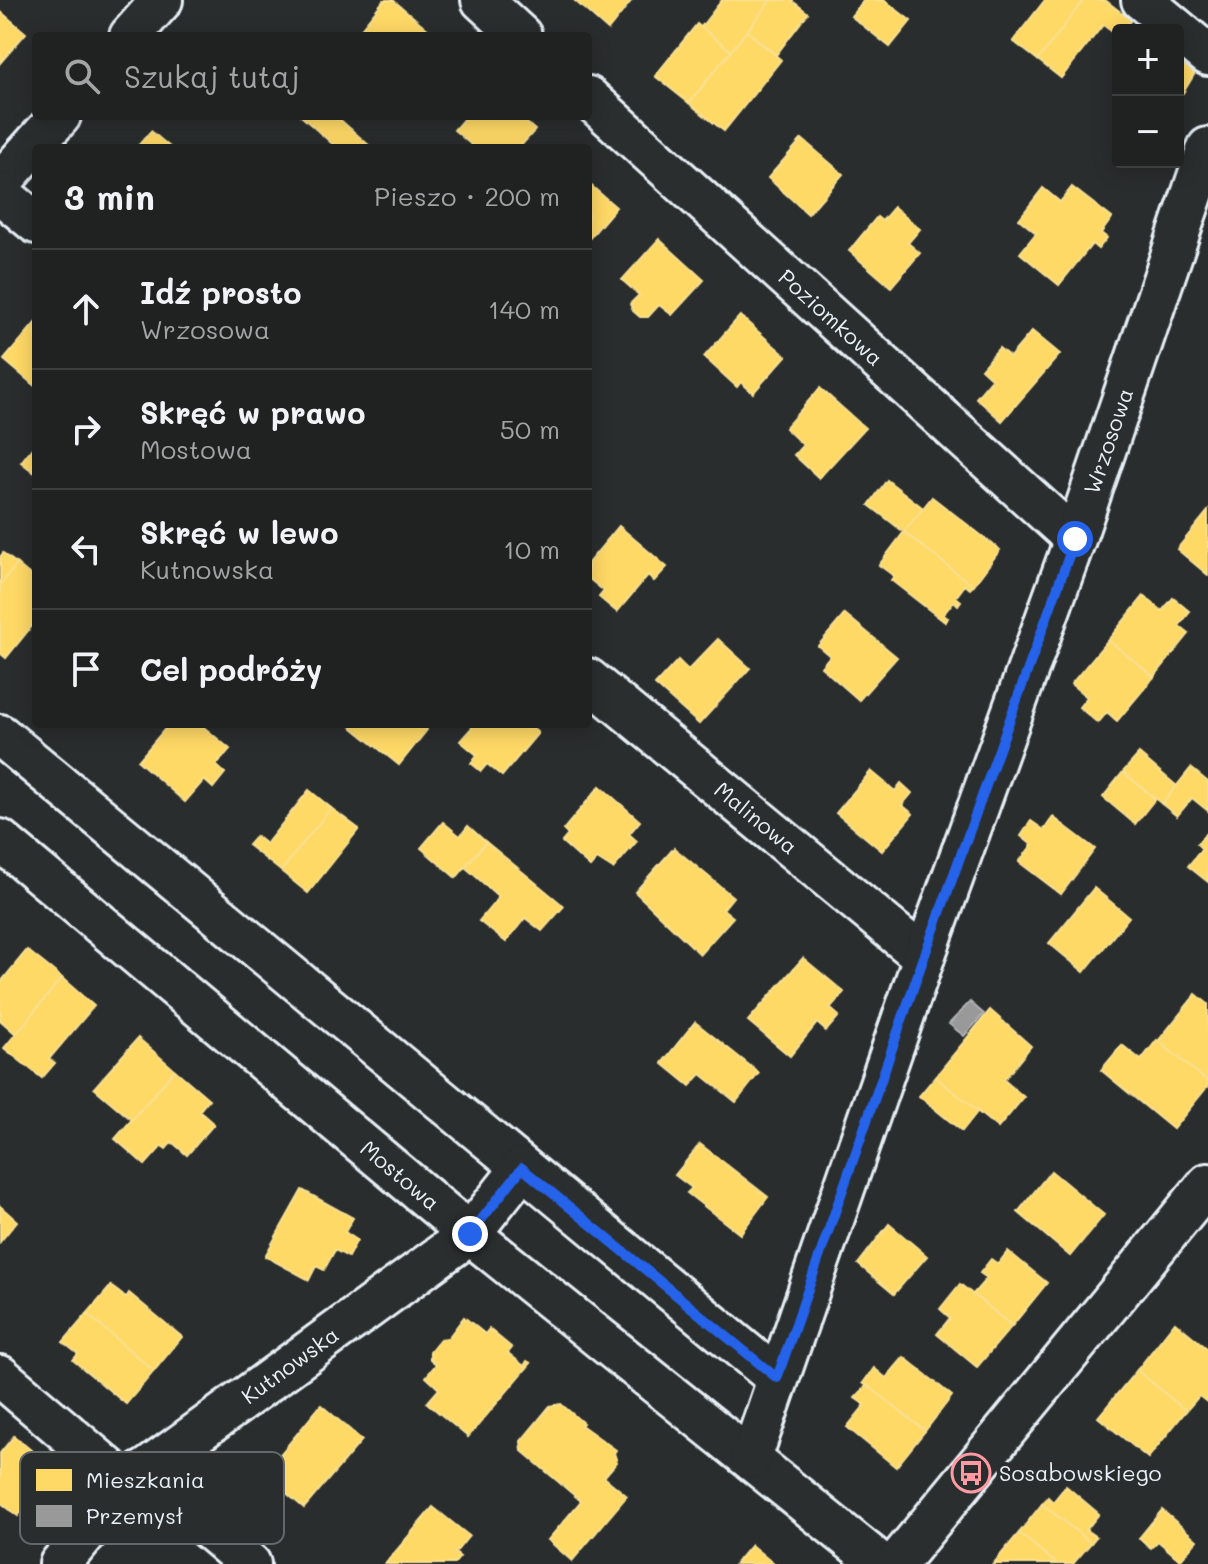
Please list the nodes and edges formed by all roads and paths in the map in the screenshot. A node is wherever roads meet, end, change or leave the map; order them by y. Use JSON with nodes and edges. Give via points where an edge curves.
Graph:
{"nodes":[{"id":1,"x":162,"y":0,"type":"edge"},
{"id":2,"x":482,"y":0,"type":"edge"},
{"id":3,"x":1142,"y":0,"type":"edge"},
{"id":4,"x":134,"y":32,"type":"edge"},
{"id":5,"x":517,"y":32,"type":"edge"},
{"id":6,"x":1208,"y":55,"type":"edge"},
{"id":7,"x":592,"y":101,"type":"edge"},
{"id":8,"x":56,"y":120,"type":"edge"},
{"id":9,"x":35,"y":144,"type":"edge"},
{"id":10,"x":32,"y":147,"type":"edge"},
{"id":11,"x":1208,"y":148,"type":"edge"},
{"id":12,"x":0,"y":183,"type":"edge"},
{"id":13,"x":0,"y":193,"type":"edge"},
{"id":14,"x":32,"y":220,"type":"edge"},
{"id":15,"x":1075,"y":539,"type":"junction"},
{"id":16,"x":592,"y":682,"type":"edge"},
{"id":17,"x":0,"y":735,"type":"edge"},
{"id":18,"x":0,"y":840,"type":"edge"},
{"id":19,"x":924,"y":957,"type":"junction"},
{"id":20,"x":522,"y":1168,"type":"junction"},
{"id":21,"x":1208,"y":1184,"type":"edge"},
{"id":22,"x":470,"y":1234,"type":"junction"},
{"id":23,"x":0,"y":1376,"type":"edge"},
{"id":24,"x":777,"y":1378,"type":"junction"},
{"id":25,"x":100,"y":1452,"type":"edge"},
{"id":26,"x":170,"y":1452,"type":"edge"},
{"id":27,"x":751,"y":1458,"type":"junction"},
{"id":28,"x":77,"y":1544,"type":"edge"},
{"id":29,"x":223,"y":1544,"type":"edge"},
{"id":30,"x":60,"y":1564,"type":"edge"},
{"id":31,"x":250,"y":1564,"type":"edge"},
{"id":32,"x":881,"y":1564,"type":"edge"},
{"id":33,"x":896,"y":1564,"type":"edge"}],
"edges":[{"from":1,"to":4,"type":"street"},
{"from":2,"to":5,"type":"street"},
{"from":3,"to":6,"type":"street"},
{"from":7,"to":15,"type":"street","name":"Poziomkowa"},
{"from":8,"to":9,"type":"street"},
{"from":10,"to":12,"type":"street"},
{"from":11,"to":15,"type":"street","name":"Wrzosowa"},
{"from":13,"to":14,"type":"street"},
{"from":15,"to":19,"type":"street","name":"Wrzosowa"},
{"from":16,"to":19,"type":"street","name":"Malinowa"},
{"from":17,"to":20,"type":"street"},
{"from":18,"to":22,"type":"street","name":"Mostowa"},
{"from":19,"to":24,"type":"street","name":"Wrzosowa"},
{"from":20,"to":22,"type":"street","name":"Kutnowska"},
{"from":20,"to":24,"type":"street"},
{"from":21,"to":33,"type":"street"},
{"from":22,"to":26,"type":"street","name":"Kutnowska"},
{"from":22,"to":27,"type":"street","name":"Mostowa"},
{"from":23,"to":25,"type":"street"},
{"from":24,"to":27,"type":"street","name":"Wrzosowa"},
{"from":27,"to":32,"type":"street","name":"Mostowa"},
{"from":28,"to":30,"type":"street","name":"Kutnowska"},
{"from":29,"to":31,"type":"street"}]}
